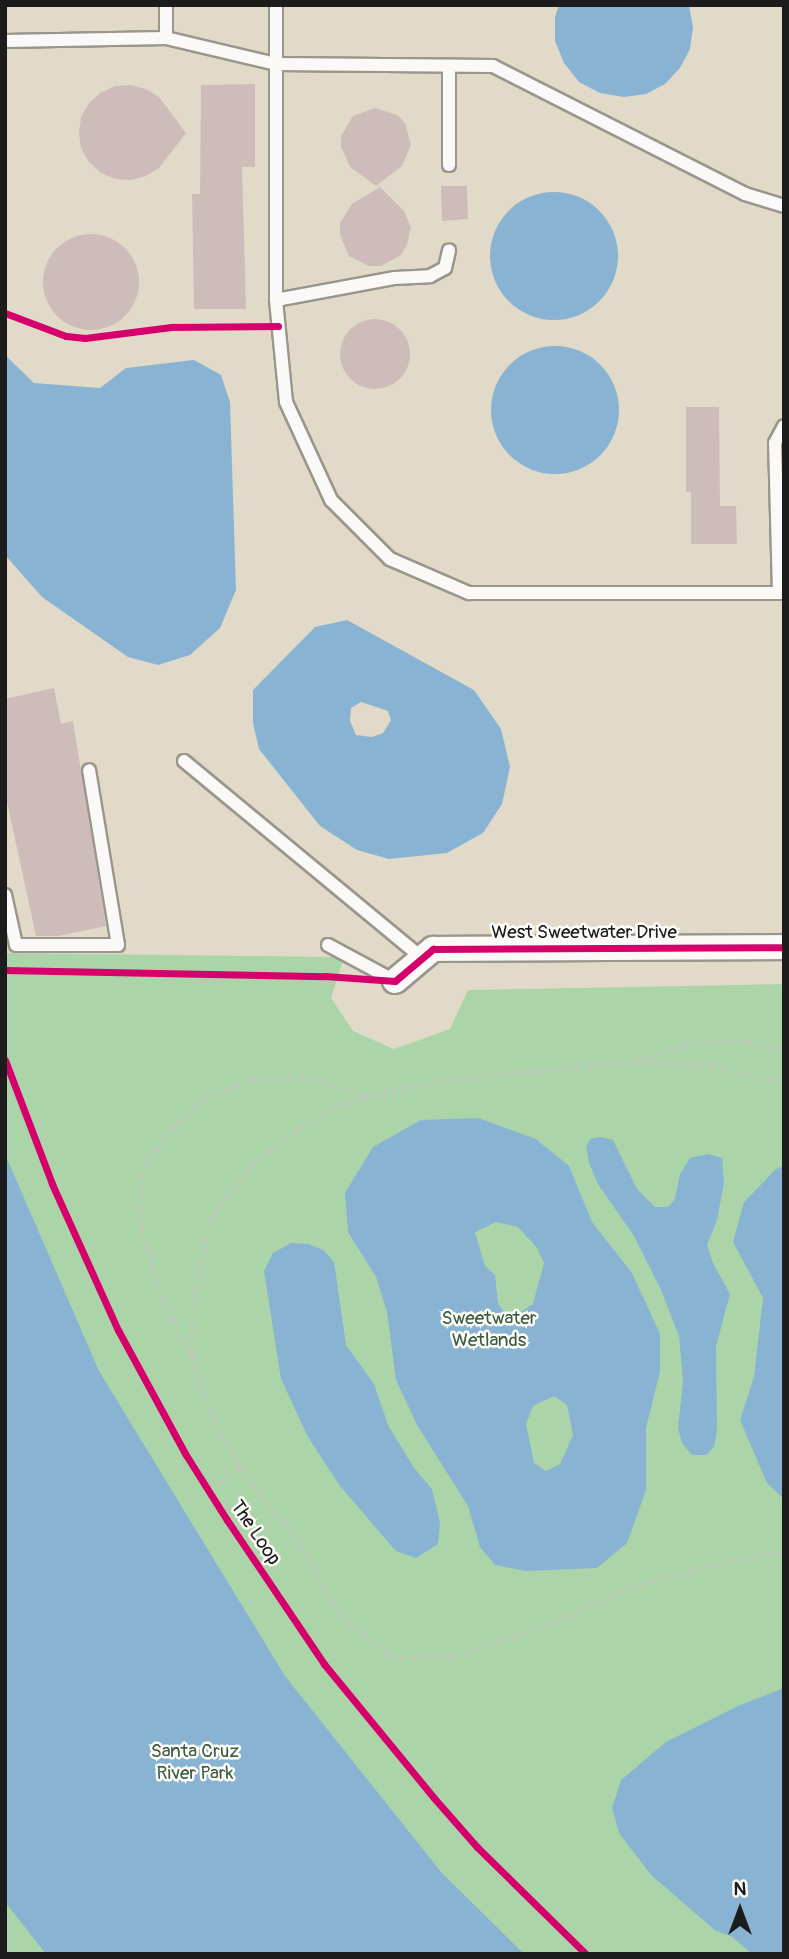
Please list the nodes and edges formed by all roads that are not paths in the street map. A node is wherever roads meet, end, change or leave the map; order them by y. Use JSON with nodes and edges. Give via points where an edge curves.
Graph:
{"nodes":[{"id":1,"x":166,"y":5,"type":"edge"},
{"id":2,"x":276,"y":5,"type":"edge"},
{"id":3,"x":166,"y":38,"type":"junction"},
{"id":4,"x":5,"y":41,"type":"edge"},
{"id":5,"x":276,"y":64,"type":"junction"},
{"id":6,"x":449,"y":66,"type":"junction"},
{"id":7,"x":449,"y":165,"type":"dead end"},
{"id":8,"x":784,"y":206,"type":"edge"},
{"id":9,"x":449,"y":250,"type":"dead end"},
{"id":10,"x":276,"y":300,"type":"junction"},
{"id":11,"x":784,"y":426,"type":"edge"},
{"id":12,"x":782,"y":593,"type":"edge"},
{"id":13,"x":184,"y":761,"type":"dead end"},
{"id":14,"x":89,"y":770,"type":"dead end"},
{"id":15,"x":5,"y":895,"type":"edge"},
{"id":16,"x":328,"y":945,"type":"dead end"},
{"id":17,"x":784,"y":947,"type":"edge"},
{"id":18,"x":423,"y":959,"type":"junction"},
{"id":19,"x":395,"y":981,"type":"joint"}],
"edges":[{"from":1,"to":3,"type":"lane"},
{"from":2,"to":5,"type":"lane"},
{"from":3,"to":4,"type":"lane"},
{"from":3,"to":5,"type":"lane"},
{"from":5,"to":6,"type":"lane"},
{"from":5,"to":10,"type":"lane"},
{"from":6,"to":7,"type":"lane"},
{"from":6,"to":8,"type":"lane","via":[[493,66],[746,194]]},
{"from":9,"to":10,"type":"lane","via":[[445,268],[430,276]]},
{"from":10,"to":12,"type":"lane","via":[[286,402],[331,500],[390,559],[469,593]]},
{"from":11,"to":12,"type":"lane","via":[[775,443]]},
{"from":13,"to":18,"type":"lane"},
{"from":14,"to":15,"type":"lane","via":[[118,946],[16,946]]},
{"from":16,"to":19,"type":"lane"},
{"from":17,"to":18,"type":"street","name":"West Sweetwater Drive","via":[[433,950]]},
{"from":18,"to":19,"type":"street","name":"West Sweetwater Drive"}]}
